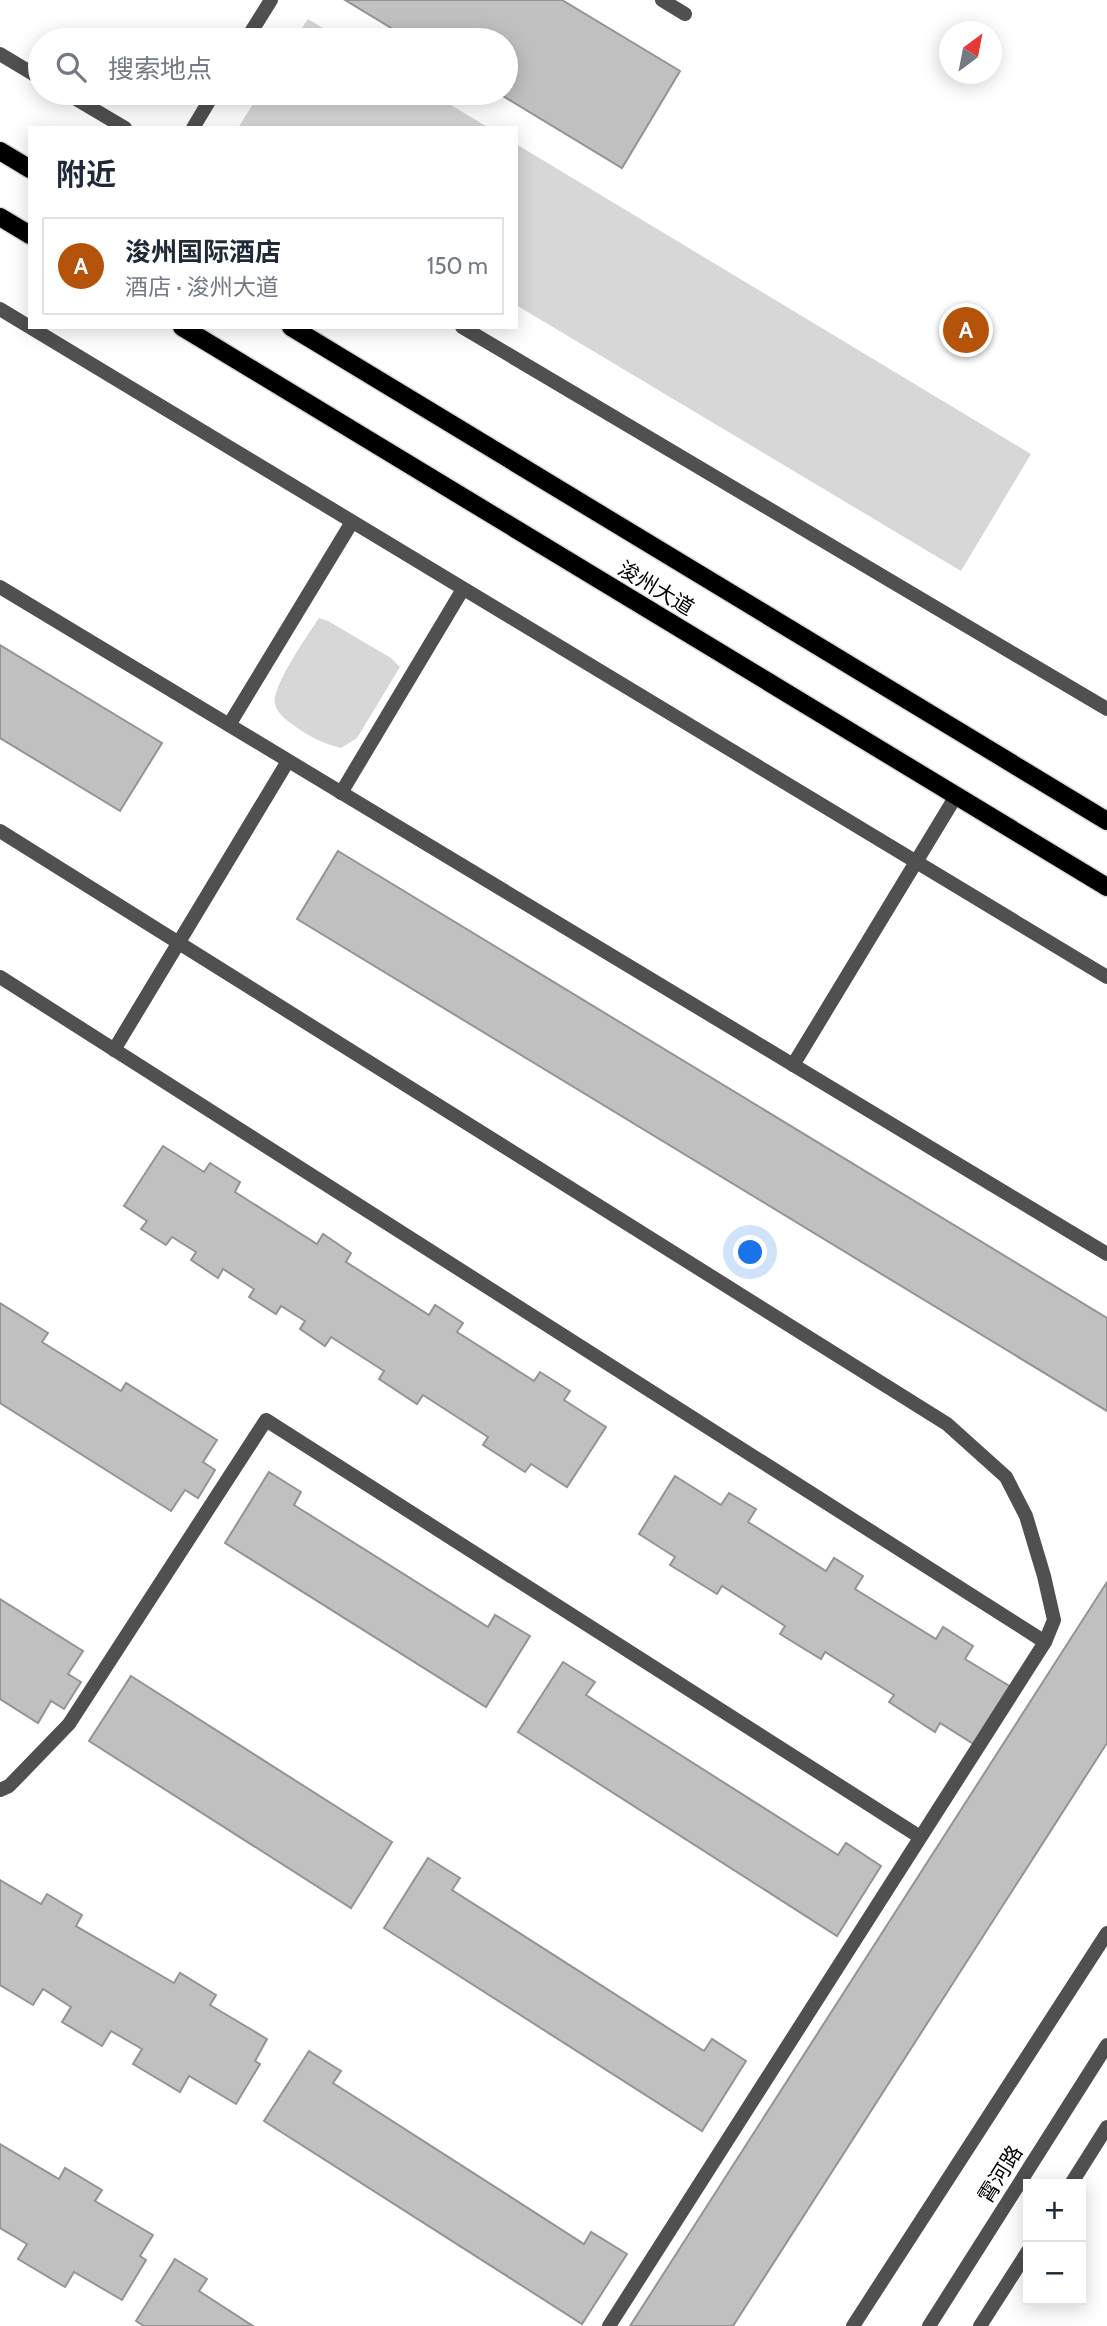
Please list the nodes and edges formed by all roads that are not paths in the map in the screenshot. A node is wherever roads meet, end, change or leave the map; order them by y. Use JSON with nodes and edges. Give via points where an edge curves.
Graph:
{"nodes":[{"id":1,"x":271,"y":0,"type":"edge"},
{"id":2,"x":662,"y":0,"type":"edge"},
{"id":3,"x":685,"y":14,"type":"dead end"},
{"id":4,"x":254,"y":28,"type":"edge"},
{"id":5,"x":0,"y":54,"type":"edge"},
{"id":6,"x":28,"y":71,"type":"edge"},
{"id":7,"x":86,"y":105,"type":"edge"},
{"id":8,"x":207,"y":105,"type":"edge"},
{"id":9,"x":122,"y":126,"type":"edge"},
{"id":10,"x":194,"y":126,"type":"edge"},
{"id":11,"x":0,"y":151,"type":"edge"},
{"id":12,"x":28,"y":168,"type":"edge"},
{"id":13,"x":0,"y":218,"type":"edge"},
{"id":14,"x":28,"y":234,"type":"edge"},
{"id":15,"x":0,"y":309,"type":"edge"},
{"id":16,"x":28,"y":326,"type":"edge"},
{"id":17,"x":33,"y":329,"type":"edge"},
{"id":18,"x":184,"y":329,"type":"edge"},
{"id":19,"x":294,"y":329,"type":"edge"},
{"id":20,"x":465,"y":329,"type":"edge"},
{"id":21,"x":352,"y":522,"type":"junction"},
{"id":22,"x":0,"y":587,"type":"edge"},
{"id":23,"x":463,"y":589,"type":"junction"},
{"id":24,"x":1107,"y":709,"type":"edge"},
{"id":25,"x":229,"y":725,"type":"junction"},
{"id":26,"x":288,"y":761,"type":"junction"},
{"id":27,"x":341,"y":793,"type":"junction"},
{"id":28,"x":956,"y":796,"type":"junction"},
{"id":29,"x":1107,"y":821,"type":"edge"},
{"id":30,"x":0,"y":831,"type":"edge"},
{"id":31,"x":916,"y":862,"type":"junction"},
{"id":32,"x":1107,"y":887,"type":"edge"},
{"id":33,"x":178,"y":943,"type":"junction"},
{"id":34,"x":0,"y":977,"type":"edge"},
{"id":35,"x":1107,"y":977,"type":"edge"},
{"id":36,"x":114,"y":1050,"type":"junction"},
{"id":37,"x":793,"y":1065,"type":"junction"},
{"id":38,"x":1107,"y":1254,"type":"edge"},
{"id":39,"x":1045,"y":1642,"type":"junction"},
{"id":40,"x":0,"y":1790,"type":"edge"},
{"id":41,"x":920,"y":1837,"type":"junction"},
{"id":42,"x":1107,"y":1933,"type":"edge"},
{"id":43,"x":1107,"y":2045,"type":"edge"},
{"id":44,"x":1107,"y":2127,"type":"edge"},
{"id":45,"x":1074,"y":2179,"type":"edge"},
{"id":46,"x":1023,"y":2259,"type":"edge"},
{"id":47,"x":609,"y":2326,"type":"edge"},
{"id":48,"x":853,"y":2326,"type":"edge"},
{"id":49,"x":929,"y":2326,"type":"edge"},
{"id":50,"x":981,"y":2326,"type":"edge"}],
"edges":[{"from":1,"to":4,"type":"street"},
{"from":2,"to":3,"type":"street"},
{"from":5,"to":6,"type":"street"},
{"from":7,"to":9,"type":"street"},
{"from":8,"to":10,"type":"street"},
{"from":11,"to":12,"type":"main road"},
{"from":13,"to":14,"type":"main road"},
{"from":15,"to":16,"type":"street"},
{"from":17,"to":21,"type":"street"},
{"from":18,"to":28,"type":"main road","name":"浚州大道"},
{"from":19,"to":29,"type":"main road","name":"浚州大道"},
{"from":20,"to":24,"type":"street"},
{"from":21,"to":23,"type":"street"},
{"from":21,"to":25,"type":"street"},
{"from":22,"to":25,"type":"street"},
{"from":23,"to":27,"type":"street"},
{"from":23,"to":31,"type":"street"},
{"from":25,"to":26,"type":"street"},
{"from":26,"to":27,"type":"street"},
{"from":26,"to":33,"type":"street"},
{"from":27,"to":37,"type":"street"},
{"from":28,"to":31,"type":"street"},
{"from":28,"to":32,"type":"main road","name":"浚州大道"},
{"from":30,"to":33,"type":"street"},
{"from":31,"to":35,"type":"street"},
{"from":31,"to":37,"type":"street"},
{"from":33,"to":36,"type":"street"},
{"from":33,"to":39,"type":"street","via":[[947,1424],[1006,1477],[1026,1516],[1054,1620]]},
{"from":34,"to":36,"type":"street"},
{"from":36,"to":39,"type":"street"},
{"from":37,"to":38,"type":"street"},
{"from":39,"to":41,"type":"street"},
{"from":40,"to":41,"type":"street","via":[[69,1724],[266,1420]]},
{"from":41,"to":47,"type":"street"},
{"from":42,"to":48,"type":"street"},
{"from":43,"to":49,"type":"street","name":"霄河路"},
{"from":44,"to":45,"type":"street"},
{"from":46,"to":50,"type":"street"}]}
